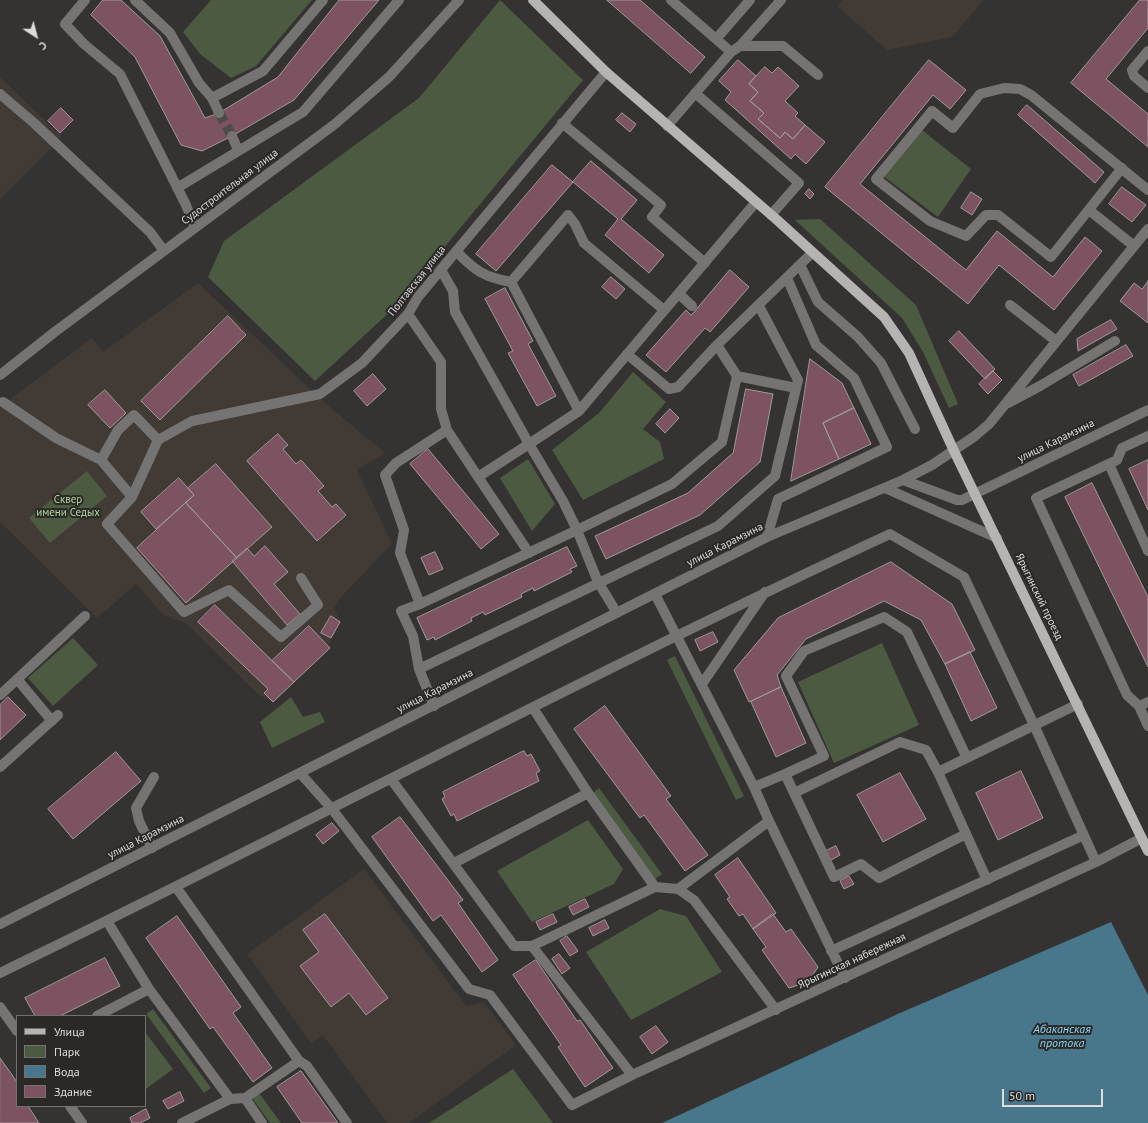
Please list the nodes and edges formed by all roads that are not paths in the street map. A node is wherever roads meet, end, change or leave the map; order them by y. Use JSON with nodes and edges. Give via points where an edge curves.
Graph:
{"nodes":[{"id":1,"x":85,"y":0,"type":"edge"},
{"id":2,"x":136,"y":0,"type":"edge"},
{"id":3,"x":324,"y":0,"type":"edge"},
{"id":4,"x":399,"y":0,"type":"edge"},
{"id":5,"x":459,"y":0,"type":"edge"},
{"id":6,"x":533,"y":0,"type":"edge"},
{"id":7,"x":671,"y":0,"type":"edge"},
{"id":8,"x":750,"y":0,"type":"edge"},
{"id":9,"x":781,"y":0,"type":"edge"},
{"id":10,"x":717,"y":38,"type":"junction"},
{"id":11,"x":740,"y":46,"type":"junction"},
{"id":12,"x":1148,"y":51,"type":"edge"},
{"id":13,"x":731,"y":52,"type":"junction"},
{"id":14,"x":606,"y":72,"type":"junction"},
{"id":15,"x":818,"y":75,"type":"dead end"},
{"id":16,"x":1148,"y":88,"type":"edge"},
{"id":17,"x":696,"y":93,"type":"junction"},
{"id":18,"x":0,"y":94,"type":"edge"},
{"id":19,"x":212,"y":98,"type":"junction"},
{"id":20,"x":219,"y":113,"type":"tunnel mouth"},
{"id":21,"x":562,"y":124,"type":"junction"},
{"id":22,"x":667,"y":126,"type":"junction"},
{"id":23,"x":232,"y":136,"type":"tunnel mouth"},
{"id":24,"x":238,"y":150,"type":"junction"},
{"id":25,"x":1122,"y":168,"type":"junction"},
{"id":26,"x":177,"y":188,"type":"junction"},
{"id":27,"x":1148,"y":190,"type":"edge"},
{"id":28,"x":756,"y":202,"type":"junction"},
{"id":29,"x":1089,"y":210,"type":"junction"},
{"id":30,"x":771,"y":215,"type":"junction"},
{"id":31,"x":195,"y":228,"type":"junction"},
{"id":32,"x":1148,"y":229,"type":"edge"},
{"id":33,"x":1134,"y":246,"type":"junction"},
{"id":34,"x":164,"y":251,"type":"junction"},
{"id":35,"x":456,"y":251,"type":"junction"},
{"id":36,"x":812,"y":253,"type":"junction"},
{"id":37,"x":705,"y":263,"type":"junction"},
{"id":38,"x":800,"y":265,"type":"junction"},
{"id":39,"x":441,"y":270,"type":"junction"},
{"id":40,"x":787,"y":278,"type":"junction"},
{"id":41,"x":511,"y":282,"type":"junction"},
{"id":42,"x":678,"y":294,"type":"junction"},
{"id":43,"x":1010,"y":305,"type":"dead end"},
{"id":44,"x":692,"y":306,"type":"dead end"},
{"id":45,"x":759,"y":306,"type":"junction"},
{"id":46,"x":664,"y":310,"type":"junction"},
{"id":47,"x":408,"y":314,"type":"junction"},
{"id":48,"x":1056,"y":341,"type":"junction"},
{"id":49,"x":1115,"y":341,"type":"dead end"},
{"id":50,"x":717,"y":345,"type":"junction"},
{"id":51,"x":627,"y":354,"type":"junction"},
{"id":52,"x":0,"y":375,"type":"edge"},
{"id":53,"x":736,"y":376,"type":"junction"},
{"id":54,"x":796,"y":388,"type":"junction"},
{"id":55,"x":3,"y":402,"type":"dead end"},
{"id":56,"x":1003,"y":405,"type":"junction"},
{"id":57,"x":1148,"y":410,"type":"edge"},
{"id":58,"x":579,"y":411,"type":"junction"},
{"id":59,"x":447,"y":430,"type":"junction"},
{"id":60,"x":915,"y":430,"type":"dead end"},
{"id":61,"x":1148,"y":436,"type":"edge"},
{"id":62,"x":158,"y":440,"type":"junction"},
{"id":63,"x":529,"y":444,"type":"junction"},
{"id":64,"x":954,"y":451,"type":"junction"},
{"id":65,"x":101,"y":460,"type":"junction"},
{"id":66,"x":1109,"y":464,"type":"junction"},
{"id":67,"x":478,"y":477,"type":"junction"},
{"id":68,"x":903,"y":480,"type":"junction"},
{"id":69,"x":885,"y":488,"type":"junction"},
{"id":70,"x":975,"y":494,"type":"junction"},
{"id":71,"x":132,"y":497,"type":"junction"},
{"id":72,"x":577,"y":530,"type":"junction"},
{"id":73,"x":767,"y":537,"type":"junction"},
{"id":74,"x":997,"y":538,"type":"junction"},
{"id":75,"x":1148,"y":551,"type":"edge"},
{"id":76,"x":529,"y":553,"type":"junction"},
{"id":77,"x":301,"y":578,"type":"dead end"},
{"id":78,"x":598,"y":582,"type":"junction"},
{"id":79,"x":766,"y":591,"type":"junction"},
{"id":80,"x":655,"y":594,"type":"junction"},
{"id":81,"x":420,"y":604,"type":"junction"},
{"id":82,"x":617,"y":612,"type":"junction"},
{"id":83,"x":85,"y":616,"type":"dead end"},
{"id":84,"x":676,"y":635,"type":"junction"},
{"id":85,"x":419,"y":669,"type":"junction"},
{"id":86,"x":17,"y":679,"type":"junction"},
{"id":87,"x":702,"y":684,"type":"junction"},
{"id":88,"x":0,"y":696,"type":"edge"},
{"id":89,"x":1078,"y":704,"type":"junction"},
{"id":90,"x":1143,"y":704,"type":"edge"},
{"id":91,"x":434,"y":706,"type":"junction"},
{"id":92,"x":533,"y":708,"type":"junction"},
{"id":93,"x":1034,"y":725,"type":"junction"},
{"id":94,"x":1148,"y":726,"type":"edge"},
{"id":95,"x":967,"y":758,"type":"junction"},
{"id":96,"x":0,"y":767,"type":"edge"},
{"id":97,"x":938,"y":772,"type":"junction"},
{"id":98,"x":300,"y":773,"type":"junction"},
{"id":99,"x":785,"y":774,"type":"junction"},
{"id":100,"x":154,"y":777,"type":"dead end"},
{"id":101,"x":392,"y":779,"type":"junction"},
{"id":102,"x":754,"y":787,"type":"junction"},
{"id":103,"x":588,"y":793,"type":"junction"},
{"id":104,"x":794,"y":793,"type":"junction"},
{"id":105,"x":332,"y":809,"type":"junction"},
{"id":106,"x":769,"y":820,"type":"junction"},
{"id":107,"x":966,"y":834,"type":"junction"},
{"id":108,"x":1084,"y":835,"type":"junction"},
{"id":109,"x":1142,"y":838,"type":"junction"},
{"id":110,"x":152,"y":848,"type":"junction"},
{"id":111,"x":1148,"y":851,"type":"edge"},
{"id":112,"x":1096,"y":862,"type":"junction"},
{"id":113,"x":454,"y":863,"type":"junction"},
{"id":114,"x":987,"y":880,"type":"junction"},
{"id":115,"x":176,"y":887,"type":"junction"},
{"id":116,"x":655,"y":887,"type":"junction"},
{"id":117,"x":678,"y":889,"type":"junction"},
{"id":118,"x":107,"y":921,"type":"junction"},
{"id":119,"x":0,"y":924,"type":"edge"},
{"id":120,"x":532,"y":946,"type":"junction"},
{"id":121,"x":831,"y":951,"type":"junction"},
{"id":122,"x":0,"y":973,"type":"edge"},
{"id":123,"x":845,"y":978,"type":"junction"},
{"id":124,"x":149,"y":989,"type":"junction"},
{"id":125,"x":0,"y":1007,"type":"edge"},
{"id":126,"x":776,"y":1010,"type":"junction"},
{"id":127,"x":99,"y":1015,"type":"edge"},
{"id":128,"x":16,"y":1030,"type":"edge"},
{"id":129,"x":299,"y":1061,"type":"junction"},
{"id":130,"x":632,"y":1075,"type":"junction"},
{"id":131,"x":244,"y":1098,"type":"junction"},
{"id":132,"x":230,"y":1099,"type":"junction"},
{"id":133,"x":71,"y":1107,"type":"edge"},
{"id":134,"x":82,"y":1123,"type":"edge"},
{"id":135,"x":182,"y":1123,"type":"edge"},
{"id":136,"x":262,"y":1123,"type":"edge"},
{"id":137,"x":348,"y":1123,"type":"edge"}],
"edges":[{"from":1,"to":26,"type":"street","via":[[65,24],[84,44],[120,74]]},
{"from":2,"to":19,"type":"street","via":[[170,33],[199,83]]},
{"from":3,"to":19,"type":"street","via":[[263,71]]},
{"from":4,"to":24,"type":"street","via":[[303,112]]},
{"from":5,"to":31,"type":"street","name":"Судостроительная улица","via":[[383,82],[335,124]]},
{"from":6,"to":14,"type":"main road","name":"Ярыгинский проезд"},
{"from":7,"to":10,"type":"street"},
{"from":8,"to":10,"type":"street"},
{"from":9,"to":11,"type":"street"},
{"from":10,"to":13,"type":"street"},
{"from":11,"to":13,"type":"street"},
{"from":11,"to":15,"type":"street","via":[[783,46]]},
{"from":12,"to":16,"type":"street","via":[[1132,70],[1134,76]]},
{"from":13,"to":17,"type":"street"},
{"from":14,"to":21,"type":"street","name":"Полтавская улица"},
{"from":14,"to":22,"type":"main road","name":"Ярыгинский проезд"},
{"from":17,"to":22,"type":"street"},
{"from":17,"to":30,"type":"street","via":[[799,183]]},
{"from":18,"to":34,"type":"street","via":[[34,122],[150,232]]},
{"from":19,"to":20,"type":"street"},
{"from":21,"to":35,"type":"street","name":"Полтавская улица"},
{"from":21,"to":37,"type":"street","via":[[661,205],[652,217]]},
{"from":22,"to":28,"type":"main road","name":"Ярыгинский проезд"},
{"from":23,"to":24,"type":"street"},
{"from":24,"to":26,"type":"street"},
{"from":25,"to":27,"type":"street"},
{"from":25,"to":29,"type":"street"},
{"from":25,"to":29,"type":"street","via":[[1031,95],[1020,89],[1004,88],[980,94],[953,128],[932,111],[876,179],[930,221],[966,236],[986,215],[998,215],[1051,257]]},
{"from":26,"to":31,"type":"street"},
{"from":28,"to":30,"type":"main road","name":"Ярыгинский проезд"},
{"from":28,"to":37,"type":"street"},
{"from":29,"to":33,"type":"street"},
{"from":30,"to":36,"type":"main road","name":"Ярыгинский проезд"},
{"from":31,"to":34,"type":"street","name":"Судостроительная улица"},
{"from":32,"to":33,"type":"street","name":"улица Карамзина"},
{"from":33,"to":48,"type":"street","name":"улица Карамзина"},
{"from":34,"to":52,"type":"street","name":"Судостроительная улица"},
{"from":35,"to":39,"type":"street","name":"Полтавская улица"},
{"from":35,"to":41,"type":"street","via":[[470,265],[490,278]]},
{"from":36,"to":38,"type":"street"},
{"from":36,"to":64,"type":"main road","name":"Ярыгинский проезд","via":[[884,317],[909,353]]},
{"from":37,"to":42,"type":"street"},
{"from":38,"to":40,"type":"street"},
{"from":38,"to":60,"type":"street","via":[[818,302],[858,336],[881,363]]},
{"from":39,"to":47,"type":"street","name":"Полтавская улица","via":[[418,297]]},
{"from":39,"to":63,"type":"street","via":[[453,291],[455,312]]},
{"from":40,"to":45,"type":"street"},
{"from":40,"to":73,"type":"street","via":[[816,345],[854,378],[887,447],[778,499]]},
{"from":41,"to":46,"type":"street","via":[[568,215],[584,243]]},
{"from":41,"to":58,"type":"street"},
{"from":42,"to":44,"type":"street"},
{"from":42,"to":46,"type":"street"},
{"from":43,"to":48,"type":"street"},
{"from":45,"to":50,"type":"street"},
{"from":45,"to":54,"type":"street","via":[[798,380]]},
{"from":46,"to":51,"type":"street"},
{"from":47,"to":59,"type":"street","via":[[441,362],[441,409]]},
{"from":47,"to":62,"type":"street","name":"Полтавская улица","via":[[362,363],[320,394],[192,421]]},
{"from":48,"to":56,"type":"street","name":"улица Карамзина"},
{"from":49,"to":56,"type":"street"},
{"from":50,"to":51,"type":"street","via":[[678,387],[669,389]]},
{"from":50,"to":53,"type":"street"},
{"from":51,"to":58,"type":"street"},
{"from":53,"to":54,"type":"street"},
{"from":53,"to":72,"type":"street","via":[[722,442],[672,484]]},
{"from":54,"to":78,"type":"street","via":[[775,476],[718,526]]},
{"from":55,"to":65,"type":"street","via":[[56,438]]},
{"from":56,"to":64,"type":"street","name":"улица Карамзина","via":[[989,424]]},
{"from":57,"to":70,"type":"street","name":"улица Карамзина"},
{"from":58,"to":63,"type":"street"},
{"from":59,"to":67,"type":"street"},
{"from":59,"to":81,"type":"street","via":[[396,463],[385,475],[404,530],[400,553]]},
{"from":61,"to":66,"type":"street","via":[[1122,448],[1116,460]]},
{"from":62,"to":65,"type":"street","via":[[134,415],[118,430]]},
{"from":62,"to":71,"type":"street"},
{"from":63,"to":67,"type":"street"},
{"from":63,"to":72,"type":"street"},
{"from":64,"to":68,"type":"street","name":"улица Карамзина"},
{"from":64,"to":70,"type":"main road","name":"Ярыгинский проезд"},
{"from":65,"to":71,"type":"street"},
{"from":66,"to":75,"type":"street"},
{"from":66,"to":90,"type":"street","via":[[1036,498],[1127,695]]},
{"from":67,"to":76,"type":"street"},
{"from":68,"to":69,"type":"street","name":"улица Карамзина"},
{"from":68,"to":70,"type":"street","name":"улица Карамзина","via":[[956,500]]},
{"from":69,"to":73,"type":"street","name":"улица Карамзина"},
{"from":69,"to":74,"type":"street"},
{"from":70,"to":74,"type":"main road","name":"Ярыгинский проезд"},
{"from":71,"to":77,"type":"street","via":[[107,524],[184,612],[229,590],[281,637],[318,605]]},
{"from":72,"to":76,"type":"street"},
{"from":72,"to":78,"type":"street"},
{"from":73,"to":80,"type":"street","name":"улица Карамзина"},
{"from":74,"to":89,"type":"main road","name":"Ярыгинский проезд"},
{"from":76,"to":81,"type":"street"},
{"from":78,"to":82,"type":"street"},
{"from":78,"to":85,"type":"street"},
{"from":79,"to":84,"type":"street"},
{"from":79,"to":87,"type":"street"},
{"from":79,"to":93,"type":"street","via":[[890,534],[964,577]]},
{"from":80,"to":82,"type":"street","name":"улица Карамзина"},
{"from":80,"to":84,"type":"street"},
{"from":81,"to":85,"type":"street","via":[[401,611],[413,636]]},
{"from":82,"to":91,"type":"street","name":"улица Карамзина"},
{"from":83,"to":86,"type":"street"},
{"from":84,"to":87,"type":"street"},
{"from":84,"to":92,"type":"street"},
{"from":85,"to":91,"type":"street"},
{"from":86,"to":88,"type":"street"},
{"from":86,"to":96,"type":"street","via":[[55,718]]},
{"from":87,"to":102,"type":"street"},
{"from":89,"to":93,"type":"street"},
{"from":89,"to":109,"type":"main road","name":"Ярыгинский проезд"},
{"from":90,"to":94,"type":"street"},
{"from":91,"to":98,"type":"street","name":"улица Карамзина"},
{"from":92,"to":101,"type":"street"},
{"from":92,"to":103,"type":"street"},
{"from":93,"to":95,"type":"street"},
{"from":93,"to":108,"type":"street"},
{"from":95,"to":97,"type":"street"},
{"from":95,"to":99,"type":"street","via":[[907,632],[884,617],[804,651],[786,676],[824,756]]},
{"from":97,"to":104,"type":"street","via":[[926,750],[900,742]]},
{"from":97,"to":107,"type":"street"},
{"from":98,"to":105,"type":"street"},
{"from":98,"to":110,"type":"street","name":"улица Карамзина"},
{"from":99,"to":102,"type":"street"},
{"from":99,"to":104,"type":"street"},
{"from":100,"to":110,"type":"street","via":[[136,808],[139,821]]},
{"from":101,"to":105,"type":"street"},
{"from":101,"to":113,"type":"street"},
{"from":102,"to":106,"type":"street"},
{"from":103,"to":113,"type":"street"},
{"from":103,"to":116,"type":"street"},
{"from":104,"to":107,"type":"street","via":[[834,878],[860,864],[879,878]]},
{"from":105,"to":115,"type":"street"},
{"from":105,"to":130,"type":"street","name":"Ярыгинская набережная","via":[[469,990],[490,994],[572,1105]]},
{"from":106,"to":117,"type":"street"},
{"from":106,"to":121,"type":"street"},
{"from":107,"to":114,"type":"street"},
{"from":108,"to":112,"type":"street"},
{"from":108,"to":114,"type":"street"},
{"from":109,"to":111,"type":"main road","name":"Ярыгинский проезд"},
{"from":109,"to":112,"type":"street","name":"Ярыгинская набережная"},
{"from":110,"to":119,"type":"street","name":"улица Карамзина"},
{"from":112,"to":123,"type":"street","name":"Ярыгинская набережная"},
{"from":113,"to":120,"type":"street","via":[[514,946]]},
{"from":114,"to":121,"type":"street"},
{"from":115,"to":118,"type":"street"},
{"from":115,"to":129,"type":"street"},
{"from":116,"to":117,"type":"street"},
{"from":116,"to":120,"type":"street"},
{"from":117,"to":126,"type":"street","via":[[694,900]]},
{"from":118,"to":122,"type":"street"},
{"from":118,"to":124,"type":"street"},
{"from":120,"to":130,"type":"street"},
{"from":121,"to":123,"type":"street"},
{"from":123,"to":126,"type":"street","name":"Ярыгинская набережная"},
{"from":124,"to":127,"type":"street"},
{"from":124,"to":132,"type":"street"},
{"from":125,"to":128,"type":"street"},
{"from":126,"to":130,"type":"street","name":"Ярыгинская набережная"},
{"from":129,"to":131,"type":"street"},
{"from":129,"to":137,"type":"street","via":[[307,1066]]},
{"from":131,"to":132,"type":"street"},
{"from":131,"to":136,"type":"street"},
{"from":132,"to":135,"type":"street"},
{"from":133,"to":134,"type":"street"}]}
